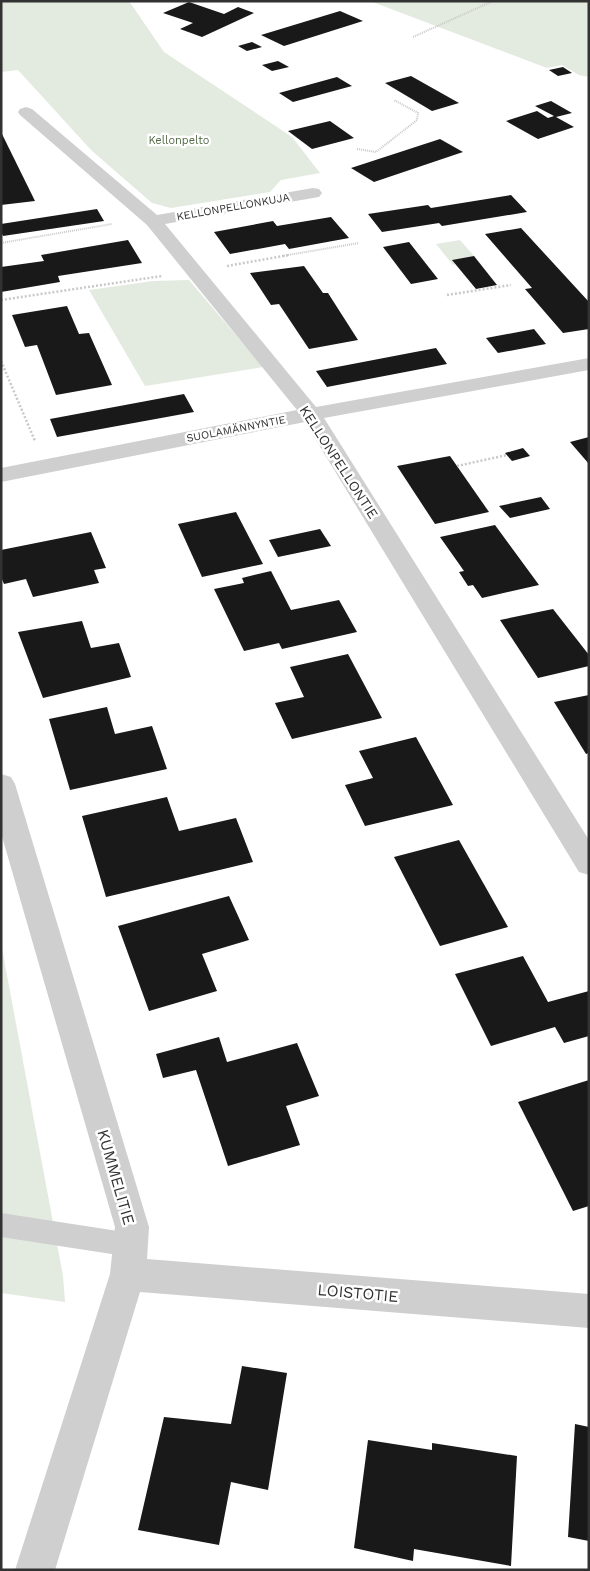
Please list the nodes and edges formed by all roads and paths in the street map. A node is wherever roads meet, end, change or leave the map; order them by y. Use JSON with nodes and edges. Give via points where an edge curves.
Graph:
{"nodes":[{"id":1,"x":493,"y":1,"type":"edge"},
{"id":2,"x":413,"y":36,"type":"dead end"},
{"id":3,"x":394,"y":100,"type":"dead end"},
{"id":4,"x":26,"y":112,"type":"dead end"},
{"id":5,"x":357,"y":149,"type":"dead end"},
{"id":6,"x":313,"y":193,"type":"dead end"},
{"id":7,"x":151,"y":220,"type":"junction"},
{"id":8,"x":1,"y":242,"type":"edge"},
{"id":9,"x":359,"y":243,"type":"dead end"},
{"id":10,"x":196,"y":274,"type":"junction"},
{"id":11,"x":510,"y":285,"type":"dead end"},
{"id":12,"x":447,"y":295,"type":"dead end"},
{"id":13,"x":1,"y":300,"type":"edge"},
{"id":14,"x":1,"y":361,"type":"edge"},
{"id":15,"x":589,"y":364,"type":"edge"},
{"id":16,"x":311,"y":414,"type":"junction"},
{"id":17,"x":507,"y":455,"type":"dead end"},
{"id":18,"x":46,"y":466,"type":"junction"},
{"id":19,"x":457,"y":466,"type":"dead end"},
{"id":20,"x":1,"y":475,"type":"edge"},
{"id":21,"x":1,"y":784,"type":"edge"},
{"id":22,"x":589,"y":864,"type":"edge"},
{"id":23,"x":1,"y":1225,"type":"edge"},
{"id":24,"x":129,"y":1260,"type":"junction"},
{"id":25,"x":589,"y":1311,"type":"edge"},
{"id":26,"x":35,"y":1570,"type":"edge"}],
"edges":[{"from":1,"to":2,"type":"path"},
{"from":3,"to":5,"type":"path","via":[[418,113],[416,120],[376,152]]},
{"from":4,"to":7,"type":"street","name":"KELLONPELLONTIE"},
{"from":6,"to":7,"type":"street","name":"KELLONPELLONKUJA"},
{"from":7,"to":8,"type":"path"},
{"from":7,"to":10,"type":"street","name":"KELLONPELLONTIE"},
{"from":9,"to":10,"type":"path"},
{"from":10,"to":13,"type":"path","via":[[147,276]]},
{"from":10,"to":16,"type":"street","name":"KELLONPELLONTIE"},
{"from":11,"to":12,"type":"path"},
{"from":14,"to":18,"type":"path"},
{"from":15,"to":16,"type":"street","name":"SUOLAMÄNNYNTIE"},
{"from":16,"to":18,"type":"street","name":"SUOLAMÄNNYNTIE"},
{"from":16,"to":22,"type":"street","name":"KELLONPELLONTIE"},
{"from":17,"to":19,"type":"path"},
{"from":18,"to":20,"type":"street","name":"SUOLAMÄNNYNTIE"},
{"from":21,"to":24,"type":"street","name":"KUMMELITIE","via":[[132,1227]]},
{"from":23,"to":24,"type":"lane"},
{"from":24,"to":25,"type":"street","name":"LOISTOTIE"},
{"from":24,"to":26,"type":"street","name":"KUMMELITIE"}]}
